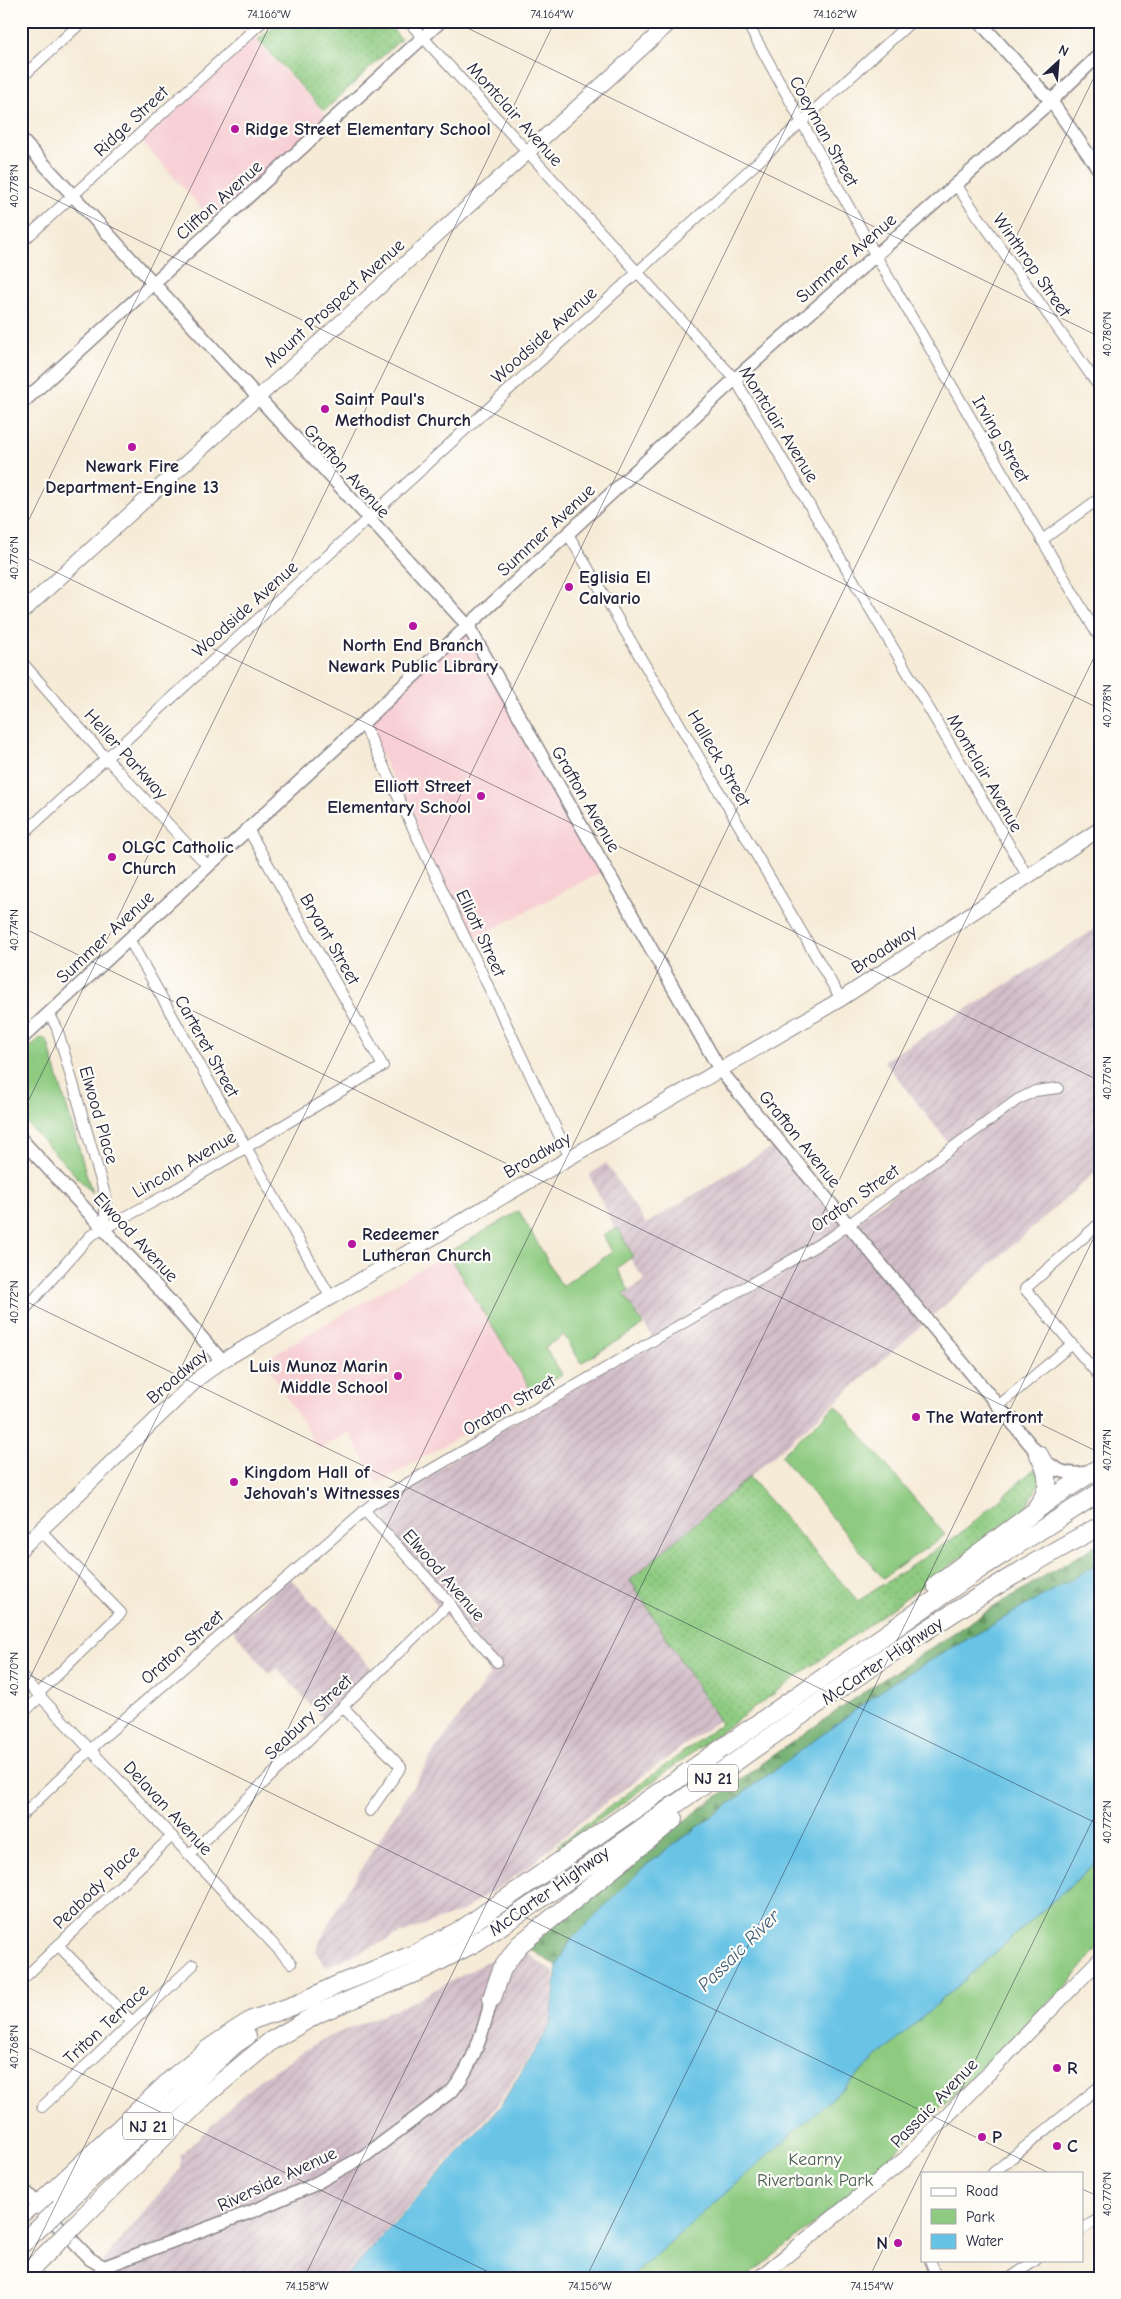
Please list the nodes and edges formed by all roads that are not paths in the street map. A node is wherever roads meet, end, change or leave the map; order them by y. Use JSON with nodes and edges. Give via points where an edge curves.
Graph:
{"nodes":[{"id":1,"x":83,"y":21,"type":"edge"},
{"id":2,"x":263,"y":21,"type":"edge"},
{"id":3,"x":408,"y":21,"type":"edge"},
{"id":4,"x":441,"y":21,"type":"edge"},
{"id":5,"x":672,"y":21,"type":"edge"},
{"id":6,"x":746,"y":21,"type":"edge"},
{"id":7,"x":912,"y":21,"type":"edge"},
{"id":8,"x":979,"y":21,"type":"edge"},
{"id":9,"x":423,"y":37,"type":"junction"},
{"id":10,"x":1100,"y":54,"type":"edge"},
{"id":11,"x":21,"y":78,"type":"edge"},
{"id":12,"x":1051,"y":101,"type":"junction"},
{"id":13,"x":801,"y":123,"type":"junction"},
{"id":14,"x":21,"y":139,"type":"edge"},
{"id":15,"x":528,"y":152,"type":"junction"},
{"id":16,"x":1100,"y":171,"type":"edge"},
{"id":17,"x":956,"y":185,"type":"junction"},
{"id":18,"x":74,"y":196,"type":"junction"},
{"id":19,"x":21,"y":243,"type":"edge"},
{"id":20,"x":876,"y":256,"type":"junction"},
{"id":21,"x":636,"y":273,"type":"junction"},
{"id":22,"x":154,"y":284,"type":"junction"},
{"id":23,"x":735,"y":379,"type":"junction"},
{"id":24,"x":1100,"y":388,"type":"edge"},
{"id":25,"x":257,"y":398,"type":"junction"},
{"id":26,"x":21,"y":404,"type":"edge"},
{"id":27,"x":1100,"y":498,"type":"edge"},
{"id":28,"x":367,"y":519,"type":"junction"},
{"id":29,"x":568,"y":534,"type":"junction"},
{"id":30,"x":1042,"y":540,"type":"junction"},
{"id":31,"x":21,"y":613,"type":"edge"},
{"id":32,"x":468,"y":626,"type":"junction"},
{"id":33,"x":1100,"y":639,"type":"edge"},
{"id":34,"x":21,"y":661,"type":"edge"},
{"id":35,"x":363,"y":723,"type":"junction"},
{"id":36,"x":106,"y":758,"type":"junction"},
{"id":37,"x":248,"y":829,"type":"junction"},
{"id":38,"x":1100,"y":829,"type":"edge"},
{"id":39,"x":21,"y":836,"type":"edge"},
{"id":40,"x":208,"y":866,"type":"junction"},
{"id":41,"x":1028,"y":876,"type":"junction"},
{"id":42,"x":129,"y":939,"type":"junction"},
{"id":43,"x":841,"y":998,"type":"junction"},
{"id":44,"x":49,"y":1013,"type":"junction"},
{"id":45,"x":21,"y":1038,"type":"edge"},
{"id":46,"x":383,"y":1066,"type":"joint"},
{"id":47,"x":720,"y":1070,"type":"junction"},
{"id":48,"x":1058,"y":1088,"type":"dead end"},
{"id":49,"x":21,"y":1139,"type":"edge"},
{"id":50,"x":245,"y":1148,"type":"junction"},
{"id":51,"x":570,"y":1158,"type":"junction"},
{"id":52,"x":1100,"y":1224,"type":"edge"},
{"id":53,"x":848,"y":1226,"type":"junction"},
{"id":54,"x":104,"y":1229,"type":"junction"},
{"id":55,"x":331,"y":1298,"type":"junction"},
{"id":56,"x":21,"y":1314,"type":"edge"},
{"id":57,"x":1071,"y":1345,"type":"junction"},
{"id":58,"x":222,"y":1361,"type":"junction"},
{"id":59,"x":1100,"y":1377,"type":"edge"},
{"id":60,"x":998,"y":1406,"type":"junction"},
{"id":61,"x":1039,"y":1455,"type":"junction"},
{"id":62,"x":1100,"y":1467,"type":"edge"},
{"id":63,"x":1100,"y":1492,"type":"edge"},
{"id":64,"x":364,"y":1510,"type":"junction"},
{"id":65,"x":1030,"y":1514,"type":"junction"},
{"id":66,"x":1100,"y":1526,"type":"edge"},
{"id":67,"x":40,"y":1530,"type":"junction"},
{"id":68,"x":21,"y":1549,"type":"edge"},
{"id":69,"x":450,"y":1603,"type":"junction"},
{"id":70,"x":497,"y":1662,"type":"dead end"},
{"id":71,"x":832,"y":1672,"type":"junction"},
{"id":72,"x":21,"y":1676,"type":"edge"},
{"id":73,"x":39,"y":1695,"type":"junction"},
{"id":74,"x":827,"y":1698,"type":"junction"},
{"id":75,"x":343,"y":1706,"type":"junction"},
{"id":76,"x":21,"y":1715,"type":"edge"},
{"id":77,"x":90,"y":1749,"type":"junction"},
{"id":78,"x":370,"y":1811,"type":"dead end"},
{"id":79,"x":21,"y":1816,"type":"edge"},
{"id":80,"x":172,"y":1836,"type":"junction"},
{"id":81,"x":189,"y":1855,"type":"junction"},
{"id":82,"x":58,"y":1946,"type":"junction"},
{"id":83,"x":1099,"y":1961,"type":"edge"},
{"id":84,"x":291,"y":1963,"type":"dead end"},
{"id":85,"x":193,"y":1966,"type":"dead end"},
{"id":86,"x":21,"y":1981,"type":"edge"},
{"id":87,"x":492,"y":1998,"type":"joint"},
{"id":88,"x":298,"y":2004,"type":"junction"},
{"id":89,"x":132,"y":2022,"type":"junction"},
{"id":90,"x":1100,"y":2086,"type":"edge"},
{"id":91,"x":42,"y":2107,"type":"dead end"},
{"id":92,"x":994,"y":2172,"type":"edge"},
{"id":93,"x":21,"y":2188,"type":"edge"},
{"id":94,"x":38,"y":2205,"type":"junction"},
{"id":95,"x":1100,"y":2218,"type":"edge"},
{"id":96,"x":21,"y":2219,"type":"edge"},
{"id":97,"x":1084,"y":2228,"type":"edge"},
{"id":98,"x":21,"y":2245,"type":"edge"},
{"id":99,"x":931,"y":2262,"type":"edge"},
{"id":100,"x":1033,"y":2262,"type":"edge"},
{"id":101,"x":22,"y":2278,"type":"edge"},
{"id":102,"x":759,"y":2278,"type":"edge"},
{"id":103,"x":937,"y":2278,"type":"edge"},
{"id":104,"x":1010,"y":2278,"type":"edge"}],
"edges":[{"from":1,"to":11,"type":"street"},
{"from":2,"to":18,"type":"street","name":"Ridge Street"},
{"from":3,"to":9,"type":"street","name":"Montclair Avenue"},
{"from":4,"to":9,"type":"street","name":"Clifton Avenue"},
{"from":5,"to":15,"type":"main road","name":"Mount Prospect Avenue"},
{"from":6,"to":13,"type":"street","name":"Coeyman Street"},
{"from":7,"to":13,"type":"street","name":"Woodside Avenue"},
{"from":8,"to":12,"type":"street"},
{"from":9,"to":15,"type":"street","name":"Montclair Avenue"},
{"from":9,"to":22,"type":"street","name":"Clifton Avenue"},
{"from":10,"to":12,"type":"street","name":"Summer Avenue"},
{"from":12,"to":16,"type":"street"},
{"from":12,"to":17,"type":"street","name":"Summer Avenue"},
{"from":13,"to":20,"type":"street","name":"Coeyman Street"},
{"from":13,"to":21,"type":"street","name":"Woodside Avenue"},
{"from":14,"to":18,"type":"street","name":"Grafton Avenue"},
{"from":15,"to":21,"type":"street","name":"Montclair Avenue"},
{"from":15,"to":25,"type":"main road","name":"Mount Prospect Avenue"},
{"from":17,"to":20,"type":"street","name":"Summer Avenue"},
{"from":17,"to":24,"type":"street","name":"Winthrop Street"},
{"from":18,"to":19,"type":"street","name":"Ridge Street"},
{"from":18,"to":22,"type":"street","name":"Grafton Avenue"},
{"from":20,"to":23,"type":"street","name":"Summer Avenue"},
{"from":20,"to":30,"type":"street","name":"Irving Street"},
{"from":21,"to":23,"type":"street","name":"Montclair Avenue"},
{"from":21,"to":28,"type":"street","name":"Woodside Avenue"},
{"from":22,"to":25,"type":"street","name":"Grafton Avenue"},
{"from":22,"to":26,"type":"street","name":"Clifton Avenue"},
{"from":23,"to":29,"type":"street","name":"Summer Avenue"},
{"from":23,"to":41,"type":"street","name":"Montclair Avenue"},
{"from":25,"to":28,"type":"street","name":"Grafton Avenue"},
{"from":25,"to":31,"type":"main road","name":"Mount Prospect Avenue"},
{"from":27,"to":30,"type":"street"},
{"from":28,"to":32,"type":"street","name":"Grafton Avenue"},
{"from":28,"to":36,"type":"street","name":"Woodside Avenue"},
{"from":29,"to":32,"type":"street","name":"Summer Avenue"},
{"from":29,"to":43,"type":"street","name":"Halleck Street"},
{"from":30,"to":33,"type":"street","name":"Irving Street"},
{"from":32,"to":35,"type":"street","name":"Summer Avenue"},
{"from":32,"to":47,"type":"street","name":"Grafton Avenue"},
{"from":34,"to":36,"type":"street","name":"Heller Parkway"},
{"from":35,"to":37,"type":"street","name":"Summer Avenue"},
{"from":35,"to":51,"type":"street","name":"Elliott Street"},
{"from":36,"to":39,"type":"street","name":"Woodside Avenue"},
{"from":36,"to":40,"type":"street","name":"Heller Parkway"},
{"from":37,"to":40,"type":"street","name":"Summer Avenue"},
{"from":37,"to":46,"type":"street","name":"Bryant Street"},
{"from":38,"to":41,"type":"main road","name":"Broadway"},
{"from":40,"to":42,"type":"street","name":"Summer Avenue"},
{"from":41,"to":43,"type":"main road","name":"Broadway"},
{"from":42,"to":44,"type":"street","name":"Summer Avenue"},
{"from":42,"to":50,"type":"street","name":"Carteret Street"},
{"from":43,"to":47,"type":"main road","name":"Broadway"},
{"from":44,"to":45,"type":"street","name":"Summer Avenue"},
{"from":44,"to":54,"type":"street","name":"Elwood Place","via":[[56,1023],[106,1198]]},
{"from":46,"to":50,"type":"street","name":"Lincoln Avenue"},
{"from":47,"to":51,"type":"main road","name":"Broadway"},
{"from":47,"to":53,"type":"street","name":"Grafton Avenue"},
{"from":48,"to":53,"type":"street","name":"Oraton Street","via":[[1035,1091],[1017,1100]]},
{"from":49,"to":54,"type":"street","name":"Elwood Avenue"},
{"from":50,"to":54,"type":"street","name":"Lincoln Avenue"},
{"from":50,"to":55,"type":"street","name":"Carteret Street"},
{"from":51,"to":55,"type":"main road","name":"Broadway"},
{"from":52,"to":57,"type":"street","via":[[1025,1289]]},
{"from":53,"to":60,"type":"street","name":"Grafton Avenue"},
{"from":53,"to":64,"type":"street","name":"Oraton Street"},
{"from":54,"to":56,"type":"street","name":"Lincoln Avenue","via":[[81,1245]]},
{"from":54,"to":58,"type":"street","name":"Elwood Avenue"},
{"from":55,"to":58,"type":"main road","name":"Broadway"},
{"from":57,"to":59,"type":"street"},
{"from":57,"to":60,"type":"street"},
{"from":58,"to":67,"type":"main road","name":"Broadway","via":[[200,1377]]},
{"from":60,"to":61,"type":"street","name":"Grafton Avenue"},
{"from":61,"to":62,"type":"street","name":"Grafton Avenue","via":[[1067,1474]]},
{"from":61,"to":65,"type":"highway","via":[[1045,1465],[1048,1484],[1042,1500]]},
{"from":62,"to":65,"type":"highway"},
{"from":63,"to":71,"type":"highway","number":"NJ 21","via":[[1012,1547]]},
{"from":64,"to":69,"type":"street","name":"Elwood Avenue"},
{"from":64,"to":77,"type":"street","name":"Oraton Street"},
{"from":65,"to":71,"type":"highway","via":[[943,1580]]},
{"from":66,"to":74,"type":"highway","name":"McCarter Highway","number":"NJ 21","via":[[986,1592]]},
{"from":67,"to":68,"type":"main road","name":"Broadway"},
{"from":67,"to":73,"type":"street","via":[[121,1614]]},
{"from":69,"to":70,"type":"street","name":"Elwood Avenue","via":[[461,1622]]},
{"from":69,"to":75,"type":"street","name":"Seabury Street"},
{"from":71,"to":88,"type":"highway","number":"NJ 21","via":[[464,1928],[417,1953]]},
{"from":72,"to":73,"type":"street","name":"Delavan Avenue"},
{"from":73,"to":76,"type":"street"},
{"from":73,"to":77,"type":"street","name":"Delavan Avenue"},
{"from":74,"to":87,"type":"highway","via":[[529,1936],[502,1969]]},
{"from":74,"to":101,"type":"highway","name":"McCarter Highway","number":"NJ 21","bridge":true,"via":[[476,1942],[424,1969],[319,2013],[270,2042],[206,2095]]},
{"from":75,"to":78,"type":"street","via":[[401,1767]]},
{"from":75,"to":81,"type":"street","name":"Seabury Street"},
{"from":77,"to":79,"type":"street","name":"Oraton Street"},
{"from":77,"to":80,"type":"street","name":"Delavan Avenue"},
{"from":80,"to":81,"type":"street","name":"Delavan Avenue"},
{"from":80,"to":82,"type":"street","name":"Peabody Place"},
{"from":81,"to":84,"type":"street","name":"Delavan Avenue"},
{"from":82,"to":86,"type":"street","name":"Peabody Place"},
{"from":82,"to":89,"type":"street"},
{"from":83,"to":102,"type":"main road","name":"Passaic Avenue","via":[[906,2160]]},
{"from":85,"to":89,"type":"street","name":"Triton Terrace"},
{"from":87,"to":94,"type":"street","name":"Riverside Avenue","via":[[478,2046],[462,2078],[452,2090],[366,2155],[283,2199],[104,2266],[90,2260]]},
{"from":88,"to":94,"type":"highway","via":[[252,2020],[191,2062]]},
{"from":88,"to":98,"type":"highway","number":"NJ 21","bridge":true,"via":[[235,2044]]},
{"from":89,"to":91,"type":"street","name":"Triton Terrace"},
{"from":90,"to":92,"type":"street"},
{"from":93,"to":94,"type":"street"},
{"from":94,"to":96,"type":"street"},
{"from":95,"to":97,"type":"street"},
{"from":99,"to":103,"type":"street"},
{"from":100,"to":104,"type":"street"}]}
